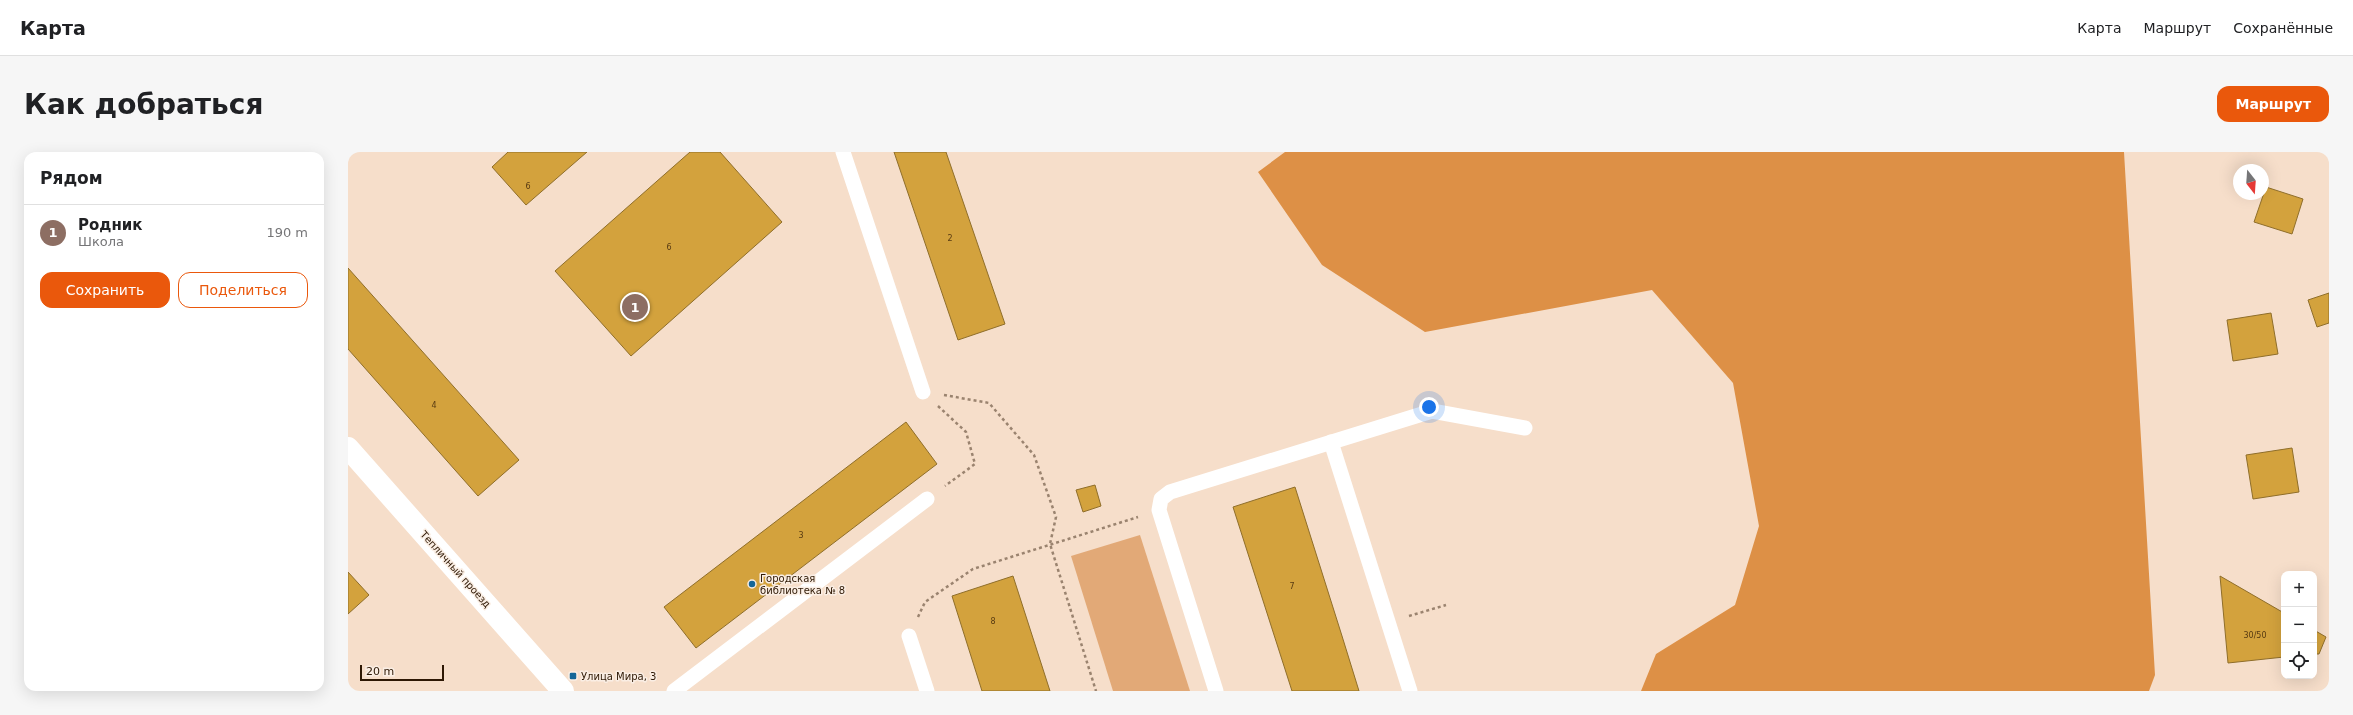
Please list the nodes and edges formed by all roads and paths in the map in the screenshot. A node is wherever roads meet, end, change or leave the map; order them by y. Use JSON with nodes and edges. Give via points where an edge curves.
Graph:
{"nodes":[{"id":1,"x":843,"y":152,"type":"edge"},
{"id":2,"x":923,"y":392,"type":"junction"},
{"id":3,"x":1526,"y":428,"type":"dead end"},
{"id":4,"x":1331,"y":442,"type":"junction"},
{"id":5,"x":348,"y":448,"type":"edge"},
{"id":6,"x":927,"y":499,"type":"joint"},
{"id":7,"x":1159,"y":510,"type":"junction"},
{"id":8,"x":1050,"y":544,"type":"junction"},
{"id":9,"x":1446,"y":605,"type":"dead end"},
{"id":10,"x":1414,"y":614,"type":"dead end"},
{"id":11,"x":909,"y":636,"type":"joint"},
{"id":12,"x":563,"y":691,"type":"edge"},
{"id":13,"x":674,"y":691,"type":"edge"},
{"id":14,"x":927,"y":691,"type":"edge"},
{"id":15,"x":1096,"y":691,"type":"edge"},
{"id":16,"x":1216,"y":691,"type":"edge"},
{"id":17,"x":1410,"y":691,"type":"edge"}],
"edges":[{"from":1,"to":2,"type":"lane"},
{"from":2,"to":6,"type":"path","via":[[966,432],[975,464]]},
{"from":2,"to":8,"type":"path","via":[[989,403],[1034,455],[1056,517]]},
{"from":3,"to":4,"type":"lane","via":[[1432,411]]},
{"from":4,"to":7,"type":"lane","via":[[1170,492],[1161,499]]},
{"from":4,"to":17,"type":"lane"},
{"from":5,"to":12,"type":"street","name":"Тепличный проезд"},
{"from":6,"to":13,"type":"lane"},
{"from":7,"to":8,"type":"path"},
{"from":7,"to":16,"type":"lane"},
{"from":8,"to":11,"type":"path","via":[[973,569],[925,602]]},
{"from":8,"to":15,"type":"path"},
{"from":9,"to":10,"type":"path"},
{"from":11,"to":14,"type":"lane"}]}
